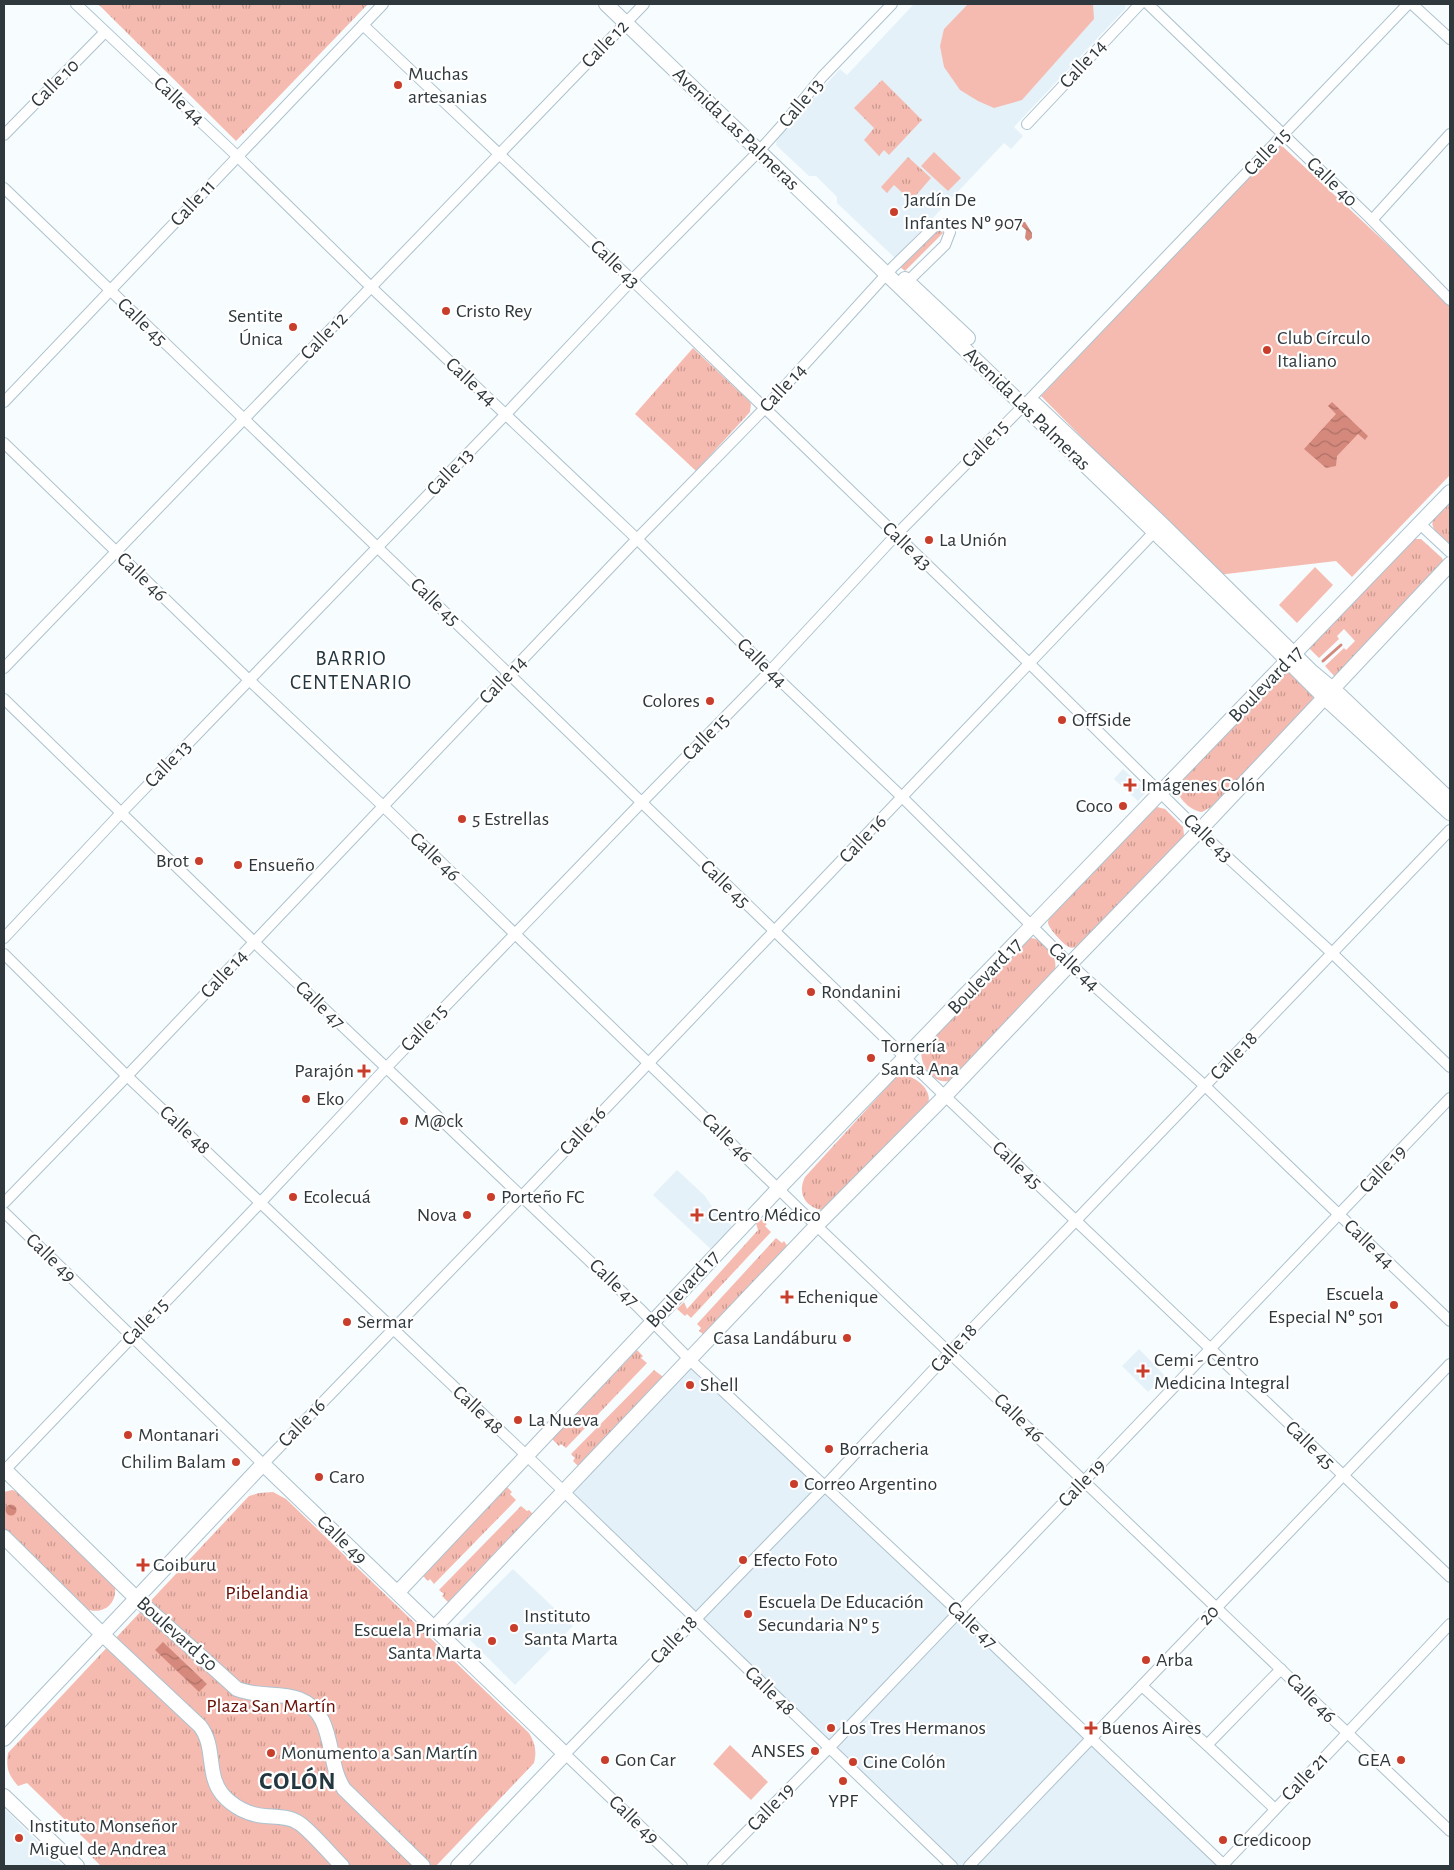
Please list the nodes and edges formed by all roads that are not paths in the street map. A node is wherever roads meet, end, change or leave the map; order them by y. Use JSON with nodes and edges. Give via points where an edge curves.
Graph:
{"nodes":[{"id":1,"x":76,"y":4,"type":"edge"},
{"id":2,"x":384,"y":4,"type":"edge"},
{"id":3,"x":606,"y":4,"type":"edge"},
{"id":4,"x":619,"y":4,"type":"edge"},
{"id":5,"x":644,"y":4,"type":"edge"},
{"id":6,"x":890,"y":4,"type":"edge"},
{"id":7,"x":1140,"y":4,"type":"edge"},
{"id":8,"x":1148,"y":4,"type":"edge"},
{"id":9,"x":1410,"y":4,"type":"edge"},
{"id":10,"x":629,"y":20,"type":"junction"},
{"id":11,"x":362,"y":25,"type":"junction"},
{"id":12,"x":105,"y":32,"type":"junction"},
{"id":13,"x":1450,"y":39,"type":"edge"},
{"id":14,"x":1027,"y":124,"type":"dead end"},
{"id":15,"x":1450,"y":134,"type":"edge"},
{"id":16,"x":4,"y":135,"type":"edge"},
{"id":17,"x":1283,"y":135,"type":"junction"},
{"id":18,"x":762,"y":148,"type":"junction"},
{"id":19,"x":499,"y":153,"type":"junction"},
{"id":20,"x":237,"y":156,"type":"junction"},
{"id":21,"x":4,"y":188,"type":"edge"},
{"id":22,"x":1372,"y":220,"type":"junction"},
{"id":23,"x":890,"y":271,"type":"junction"},
{"id":24,"x":632,"y":280,"type":"junction"},
{"id":25,"x":904,"y":285,"type":"junction"},
{"id":26,"x":371,"y":287,"type":"junction"},
{"id":27,"x":110,"y":291,"type":"junction"},
{"id":28,"x":1450,"y":300,"type":"edge"},
{"id":29,"x":4,"y":402,"type":"edge"},
{"id":30,"x":1027,"y":402,"type":"junction"},
{"id":31,"x":764,"y":408,"type":"junction"},
{"id":32,"x":506,"y":414,"type":"junction"},
{"id":33,"x":243,"y":418,"type":"junction"},
{"id":34,"x":4,"y":444,"type":"edge"},
{"id":35,"x":1450,"y":492,"type":"edge"},
{"id":36,"x":1420,"y":524,"type":"junction"},
{"id":37,"x":1158,"y":528,"type":"junction"},
{"id":38,"x":896,"y":535,"type":"junction"},
{"id":39,"x":637,"y":539,"type":"junction"},
{"id":40,"x":377,"y":547,"type":"junction"},
{"id":41,"x":115,"y":552,"type":"junction"},
{"id":42,"x":1450,"y":552,"type":"edge"},
{"id":43,"x":1450,"y":564,"type":"edge"},
{"id":44,"x":1292,"y":658,"type":"junction"},
{"id":45,"x":1030,"y":664,"type":"junction"},
{"id":46,"x":4,"y":668,"type":"edge"},
{"id":47,"x":770,"y":671,"type":"junction"},
{"id":48,"x":509,"y":674,"type":"junction"},
{"id":49,"x":249,"y":680,"type":"junction"},
{"id":50,"x":1329,"y":694,"type":"junction"},
{"id":51,"x":4,"y":699,"type":"edge"},
{"id":52,"x":1162,"y":792,"type":"junction"},
{"id":53,"x":902,"y":798,"type":"junction"},
{"id":54,"x":1450,"y":800,"type":"edge"},
{"id":55,"x":641,"y":803,"type":"junction"},
{"id":56,"x":383,"y":806,"type":"junction"},
{"id":57,"x":121,"y":813,"type":"junction"},
{"id":58,"x":1450,"y":814,"type":"edge"},
{"id":59,"x":1450,"y":830,"type":"edge"},
{"id":60,"x":1200,"y":831,"type":"junction"},
{"id":61,"x":1032,"y":927,"type":"junction"},
{"id":62,"x":774,"y":931,"type":"junction"},
{"id":63,"x":515,"y":934,"type":"junction"},
{"id":64,"x":4,"y":938,"type":"edge"},
{"id":65,"x":254,"y":942,"type":"junction"},
{"id":66,"x":1332,"y":953,"type":"junction"},
{"id":67,"x":4,"y":954,"type":"edge"},
{"id":68,"x":1070,"y":964,"type":"junction"},
{"id":69,"x":905,"y":1058,"type":"junction"},
{"id":70,"x":648,"y":1062,"type":"junction"},
{"id":71,"x":1450,"y":1067,"type":"edge"},
{"id":72,"x":386,"y":1068,"type":"junction"},
{"id":73,"x":127,"y":1076,"type":"junction"},
{"id":74,"x":1205,"y":1086,"type":"junction"},
{"id":75,"x":945,"y":1096,"type":"junction"},
{"id":76,"x":1450,"y":1098,"type":"edge"},
{"id":77,"x":779,"y":1188,"type":"junction"},
{"id":78,"x":522,"y":1196,"type":"junction"},
{"id":79,"x":261,"y":1202,"type":"junction"},
{"id":80,"x":4,"y":1203,"type":"edge"},
{"id":81,"x":4,"y":1212,"type":"edge"},
{"id":82,"x":1339,"y":1215,"type":"junction"},
{"id":83,"x":1076,"y":1221,"type":"junction"},
{"id":84,"x":817,"y":1224,"type":"junction"},
{"id":85,"x":1450,"y":1321,"type":"edge"},
{"id":86,"x":653,"y":1322,"type":"junction"},
{"id":87,"x":392,"y":1329,"type":"junction"},
{"id":88,"x":131,"y":1336,"type":"junction"},
{"id":89,"x":1210,"y":1349,"type":"junction"},
{"id":90,"x":950,"y":1352,"type":"junction"},
{"id":91,"x":690,"y":1360,"type":"junction"},
{"id":92,"x":1450,"y":1364,"type":"edge"},
{"id":93,"x":526,"y":1455,"type":"junction"},
{"id":94,"x":263,"y":1464,"type":"junction"},
{"id":95,"x":4,"y":1470,"type":"edge"},
{"id":96,"x":1343,"y":1476,"type":"junction"},
{"id":97,"x":1085,"y":1480,"type":"junction"},
{"id":98,"x":824,"y":1487,"type":"junction"},
{"id":99,"x":563,"y":1492,"type":"junction"},
{"id":100,"x":4,"y":1537,"type":"edge"},
{"id":101,"x":1450,"y":1577,"type":"edge"},
{"id":102,"x":398,"y":1592,"type":"junction"},
{"id":103,"x":136,"y":1598,"type":"junction"},
{"id":104,"x":1217,"y":1607,"type":"junction"},
{"id":105,"x":959,"y":1612,"type":"junction"},
{"id":106,"x":695,"y":1618,"type":"junction"},
{"id":107,"x":1450,"y":1624,"type":"edge"},
{"id":108,"x":434,"y":1628,"type":"junction"},
{"id":109,"x":102,"y":1634,"type":"junction"},
{"id":110,"x":1281,"y":1669,"type":"junction"},
{"id":111,"x":1142,"y":1686,"type":"junction"},
{"id":112,"x":1346,"y":1733,"type":"junction"},
{"id":113,"x":1091,"y":1738,"type":"junction"},
{"id":114,"x":4,"y":1739,"type":"edge"},
{"id":115,"x":1207,"y":1745,"type":"junction"},
{"id":116,"x":829,"y":1748,"type":"junction"},
{"id":117,"x":565,"y":1754,"type":"junction"},
{"id":118,"x":4,"y":1796,"type":"edge"},
{"id":119,"x":1275,"y":1809,"type":"junction"},
{"id":120,"x":1450,"y":1831,"type":"edge"},
{"id":121,"x":77,"y":1866,"type":"edge"},
{"id":122,"x":342,"y":1866,"type":"edge"},
{"id":123,"x":423,"y":1866,"type":"edge"},
{"id":124,"x":458,"y":1866,"type":"edge"},
{"id":125,"x":682,"y":1866,"type":"edge"},
{"id":126,"x":713,"y":1866,"type":"edge"},
{"id":127,"x":952,"y":1866,"type":"edge"},
{"id":128,"x":969,"y":1866,"type":"edge"},
{"id":129,"x":1223,"y":1866,"type":"edge"}],
"edges":[{"from":1,"to":12,"type":"street","name":"Calle 44"},
{"from":2,"to":11,"type":"street","name":"Calle 11"},
{"from":3,"to":10,"type":"main road","name":"Avenida Las Palmeras"},
{"from":4,"to":10,"type":"main road","name":"Avenida Las Palmeras"},
{"from":5,"to":10,"type":"street","name":"Calle 12"},
{"from":6,"to":18,"type":"street","name":"Calle 13"},
{"from":7,"to":14,"type":"street","name":"Calle 14"},
{"from":8,"to":17,"type":"street","name":"Calle 40"},
{"from":9,"to":13,"type":"street"},
{"from":9,"to":17,"type":"street","name":"Calle 15"},
{"from":10,"to":18,"type":"main road","name":"Avenida Las Palmeras"},
{"from":10,"to":19,"type":"street","name":"Calle 12"},
{"from":11,"to":19,"type":"street","name":"Calle 43"},
{"from":11,"to":20,"type":"street","name":"Calle 11"},
{"from":12,"to":16,"type":"street","name":"Calle 10"},
{"from":12,"to":20,"type":"street","name":"Calle 44"},
{"from":15,"to":22,"type":"street"},
{"from":17,"to":22,"type":"street","name":"Calle 40"},
{"from":17,"to":30,"type":"street","name":"Calle 15"},
{"from":18,"to":23,"type":"main road","name":"Avenida Las Palmeras"},
{"from":18,"to":24,"type":"street","name":"Calle 13"},
{"from":19,"to":24,"type":"street","name":"Calle 43"},
{"from":19,"to":26,"type":"street","name":"Calle 12"},
{"from":20,"to":26,"type":"street","name":"Calle 44"},
{"from":20,"to":27,"type":"street","name":"Calle 11"},
{"from":21,"to":27,"type":"street","name":"Calle 45"},
{"from":22,"to":28,"type":"street","name":"Calle 40"},
{"from":23,"to":25,"type":"main road","name":"Avenida Las Palmeras"},
{"from":23,"to":25,"type":"street","name":"Calle 14","via":[[935,226],[945,224],[950,232],[945,245]]},
{"from":23,"to":31,"type":"street","name":"Calle 14"},
{"from":24,"to":31,"type":"street","name":"Calle 43"},
{"from":24,"to":32,"type":"street","name":"Calle 13"},
{"from":25,"to":30,"type":"main road","name":"Avenida Las Palmeras"},
{"from":26,"to":32,"type":"street","name":"Calle 44"},
{"from":26,"to":33,"type":"street","name":"Calle 12"},
{"from":27,"to":29,"type":"street","name":"Calle 11"},
{"from":27,"to":33,"type":"street","name":"Calle 45"},
{"from":30,"to":37,"type":"main road","name":"Avenida Las Palmeras"},
{"from":30,"to":38,"type":"street","name":"Calle 15"},
{"from":31,"to":38,"type":"street","name":"Calle 43"},
{"from":31,"to":39,"type":"street","name":"Calle 14"},
{"from":32,"to":39,"type":"street","name":"Calle 44"},
{"from":32,"to":40,"type":"street","name":"Calle 13"},
{"from":33,"to":40,"type":"street","name":"Calle 45"},
{"from":33,"to":41,"type":"street","name":"Calle 12"},
{"from":34,"to":41,"type":"street","name":"Calle 46"},
{"from":35,"to":36,"type":"main road","name":"Boulevard 17"},
{"from":36,"to":42,"type":"street"},
{"from":36,"to":44,"type":"main road","name":"Boulevard 17"},
{"from":37,"to":44,"type":"main road","name":"Avenida Las Palmeras"},
{"from":37,"to":45,"type":"street","name":"Calle 16"},
{"from":38,"to":45,"type":"street","name":"Calle 43"},
{"from":38,"to":47,"type":"street","name":"Calle 15"},
{"from":39,"to":47,"type":"street","name":"Calle 44"},
{"from":39,"to":48,"type":"street","name":"Calle 14"},
{"from":40,"to":48,"type":"street","name":"Calle 45"},
{"from":40,"to":49,"type":"street","name":"Calle 13"},
{"from":41,"to":46,"type":"street","name":"Calle 12"},
{"from":41,"to":49,"type":"street","name":"Calle 46"},
{"from":43,"to":50,"type":"main road"},
{"from":44,"to":50,"type":"main road","name":"Avenida Las Palmeras","via":[[1312,672]]},
{"from":44,"to":52,"type":"main road","name":"Boulevard 17"},
{"from":45,"to":52,"type":"street","name":"Calle 43"},
{"from":45,"to":53,"type":"street","name":"Calle 16"},
{"from":47,"to":53,"type":"street","name":"Calle 44"},
{"from":47,"to":55,"type":"street","name":"Calle 15"},
{"from":48,"to":55,"type":"street","name":"Calle 45"},
{"from":48,"to":56,"type":"street","name":"Calle 14"},
{"from":49,"to":56,"type":"street","name":"Calle 46"},
{"from":49,"to":57,"type":"street","name":"Calle 13"},
{"from":50,"to":54,"type":"main road","name":"Avenida Las Palmeras"},
{"from":50,"to":58,"type":"main road","name":"Avenida Las Palmeras"},
{"from":50,"to":60,"type":"main road"},
{"from":51,"to":57,"type":"street","name":"Calle 47"},
{"from":52,"to":60,"type":"street","name":"Calle 43"},
{"from":52,"to":61,"type":"main road","name":"Boulevard 17"},
{"from":53,"to":61,"type":"street","name":"Calle 44"},
{"from":53,"to":62,"type":"street","name":"Calle 16"},
{"from":55,"to":62,"type":"street","name":"Calle 45"},
{"from":55,"to":63,"type":"street","name":"Calle 15"},
{"from":56,"to":63,"type":"street","name":"Calle 46"},
{"from":56,"to":65,"type":"street","name":"Calle 14"},
{"from":57,"to":64,"type":"street","name":"Calle 13"},
{"from":57,"to":65,"type":"street","name":"Calle 47"},
{"from":59,"to":66,"type":"street","name":"Calle 18"},
{"from":60,"to":66,"type":"street","name":"Calle 43"},
{"from":60,"to":68,"type":"main road"},
{"from":61,"to":68,"type":"street","name":"Calle 44"},
{"from":61,"to":69,"type":"main road","name":"Boulevard 17"},
{"from":62,"to":69,"type":"street","name":"Calle 45"},
{"from":62,"to":70,"type":"street","name":"Calle 16"},
{"from":63,"to":70,"type":"street","name":"Calle 46"},
{"from":63,"to":72,"type":"street","name":"Calle 15"},
{"from":65,"to":72,"type":"street","name":"Calle 47"},
{"from":65,"to":73,"type":"street","name":"Calle 14"},
{"from":66,"to":71,"type":"street","name":"Calle 43"},
{"from":66,"to":74,"type":"street","name":"Calle 18"},
{"from":67,"to":73,"type":"street","name":"Calle 48"},
{"from":68,"to":74,"type":"street","name":"Calle 44"},
{"from":68,"to":75,"type":"main road"},
{"from":69,"to":75,"type":"street","name":"Calle 45"},
{"from":69,"to":77,"type":"main road","name":"Boulevard 17"},
{"from":70,"to":77,"type":"street","name":"Calle 46"},
{"from":70,"to":78,"type":"street","name":"Calle 16"},
{"from":72,"to":78,"type":"street","name":"Calle 47"},
{"from":72,"to":79,"type":"street","name":"Calle 15"},
{"from":73,"to":79,"type":"street","name":"Calle 48"},
{"from":73,"to":80,"type":"street","name":"Calle 14"},
{"from":74,"to":82,"type":"street","name":"Calle 44"},
{"from":74,"to":83,"type":"street","name":"Calle 18"},
{"from":75,"to":83,"type":"street","name":"Calle 45"},
{"from":75,"to":84,"type":"main road"},
{"from":76,"to":82,"type":"street","name":"Calle 19"},
{"from":77,"to":84,"type":"street","name":"Calle 46"},
{"from":77,"to":86,"type":"main road","name":"Boulevard 17"},
{"from":78,"to":86,"type":"street","name":"Calle 47"},
{"from":78,"to":87,"type":"street","name":"Calle 16"},
{"from":79,"to":87,"type":"street","name":"Calle 48"},
{"from":79,"to":88,"type":"street","name":"Calle 15"},
{"from":81,"to":88,"type":"street","name":"Calle 49"},
{"from":82,"to":85,"type":"street","name":"Calle 44"},
{"from":82,"to":89,"type":"street","name":"Calle 19"},
{"from":83,"to":89,"type":"street","name":"Calle 45"},
{"from":83,"to":90,"type":"street","name":"Calle 18"},
{"from":84,"to":90,"type":"street","name":"Calle 46"},
{"from":84,"to":91,"type":"main road"},
{"from":86,"to":91,"type":"street","name":"Calle 47"},
{"from":86,"to":93,"type":"main road","name":"Boulevard 17"},
{"from":87,"to":93,"type":"street","name":"Calle 48"},
{"from":87,"to":94,"type":"street","name":"Calle 16"},
{"from":88,"to":94,"type":"street","name":"Calle 49"},
{"from":88,"to":95,"type":"street","name":"Calle 15"},
{"from":89,"to":96,"type":"street","name":"Calle 45"},
{"from":89,"to":97,"type":"street","name":"Calle 19"},
{"from":90,"to":97,"type":"street","name":"Calle 46"},
{"from":90,"to":98,"type":"street","name":"Calle 18"},
{"from":91,"to":98,"type":"street","name":"Calle 47"},
{"from":91,"to":99,"type":"main road"},
{"from":92,"to":96,"type":"street","name":"20"},
{"from":93,"to":99,"type":"street","name":"Calle 48"},
{"from":93,"to":102,"type":"main road","name":"Boulevard 17"},
{"from":94,"to":102,"type":"main road","name":"Calle 49"},
{"from":94,"to":103,"type":"main road","name":"Calle 16"},
{"from":95,"to":103,"type":"main road","name":"Boulevard 50"},
{"from":96,"to":101,"type":"street","name":"Calle 45"},
{"from":96,"to":104,"type":"street","name":"20"},
{"from":97,"to":104,"type":"street","name":"Calle 46"},
{"from":97,"to":105,"type":"street","name":"Calle 19"},
{"from":98,"to":105,"type":"street","name":"Calle 47"},
{"from":98,"to":106,"type":"street","name":"Calle 18"},
{"from":99,"to":106,"type":"street","name":"Calle 48"},
{"from":99,"to":108,"type":"main road"},
{"from":100,"to":109,"type":"main road"},
{"from":102,"to":108,"type":"main road","name":"Calle 49"},
{"from":103,"to":109,"type":"main road","name":"Calle 16"},
{"from":103,"to":123,"type":"main road","name":"Boulevard 50","via":[[237,1689],[297,1699],[317,1712],[330,1739],[338,1779],[344,1789]]},
{"from":104,"to":110,"type":"street","name":"Calle 46"},
{"from":104,"to":111,"type":"street","name":"20"},
{"from":105,"to":113,"type":"street","name":"Calle 47"},
{"from":105,"to":116,"type":"street","name":"Calle 19"},
{"from":106,"to":116,"type":"street","name":"Calle 48"},
{"from":106,"to":117,"type":"street","name":"Calle 18"},
{"from":107,"to":112,"type":"street","name":"Calle 21"},
{"from":108,"to":117,"type":"main road","name":"Calle 49"},
{"from":109,"to":114,"type":"main road","name":"Calle 16"},
{"from":109,"to":122,"type":"main road","via":[[206,1734],[216,1784],[236,1807],[299,1823]]},
{"from":110,"to":112,"type":"street","name":"Calle 46"},
{"from":110,"to":115,"type":"street"},
{"from":111,"to":113,"type":"street","name":"20"},
{"from":111,"to":115,"type":"street"},
{"from":112,"to":119,"type":"street","name":"Calle 21"},
{"from":112,"to":120,"type":"street","name":"Calle 46"},
{"from":113,"to":128,"type":"street","name":"20"},
{"from":113,"to":129,"type":"street","name":"Calle 47"},
{"from":115,"to":119,"type":"street"},
{"from":116,"to":126,"type":"street","name":"Calle 19"},
{"from":116,"to":127,"type":"street","name":"Calle 48"},
{"from":117,"to":124,"type":"main road","name":"Calle 18"},
{"from":117,"to":125,"type":"street","name":"Calle 49"},
{"from":118,"to":121,"type":"main road"},
{"from":119,"to":129,"type":"street","name":"Calle 21"}]}
